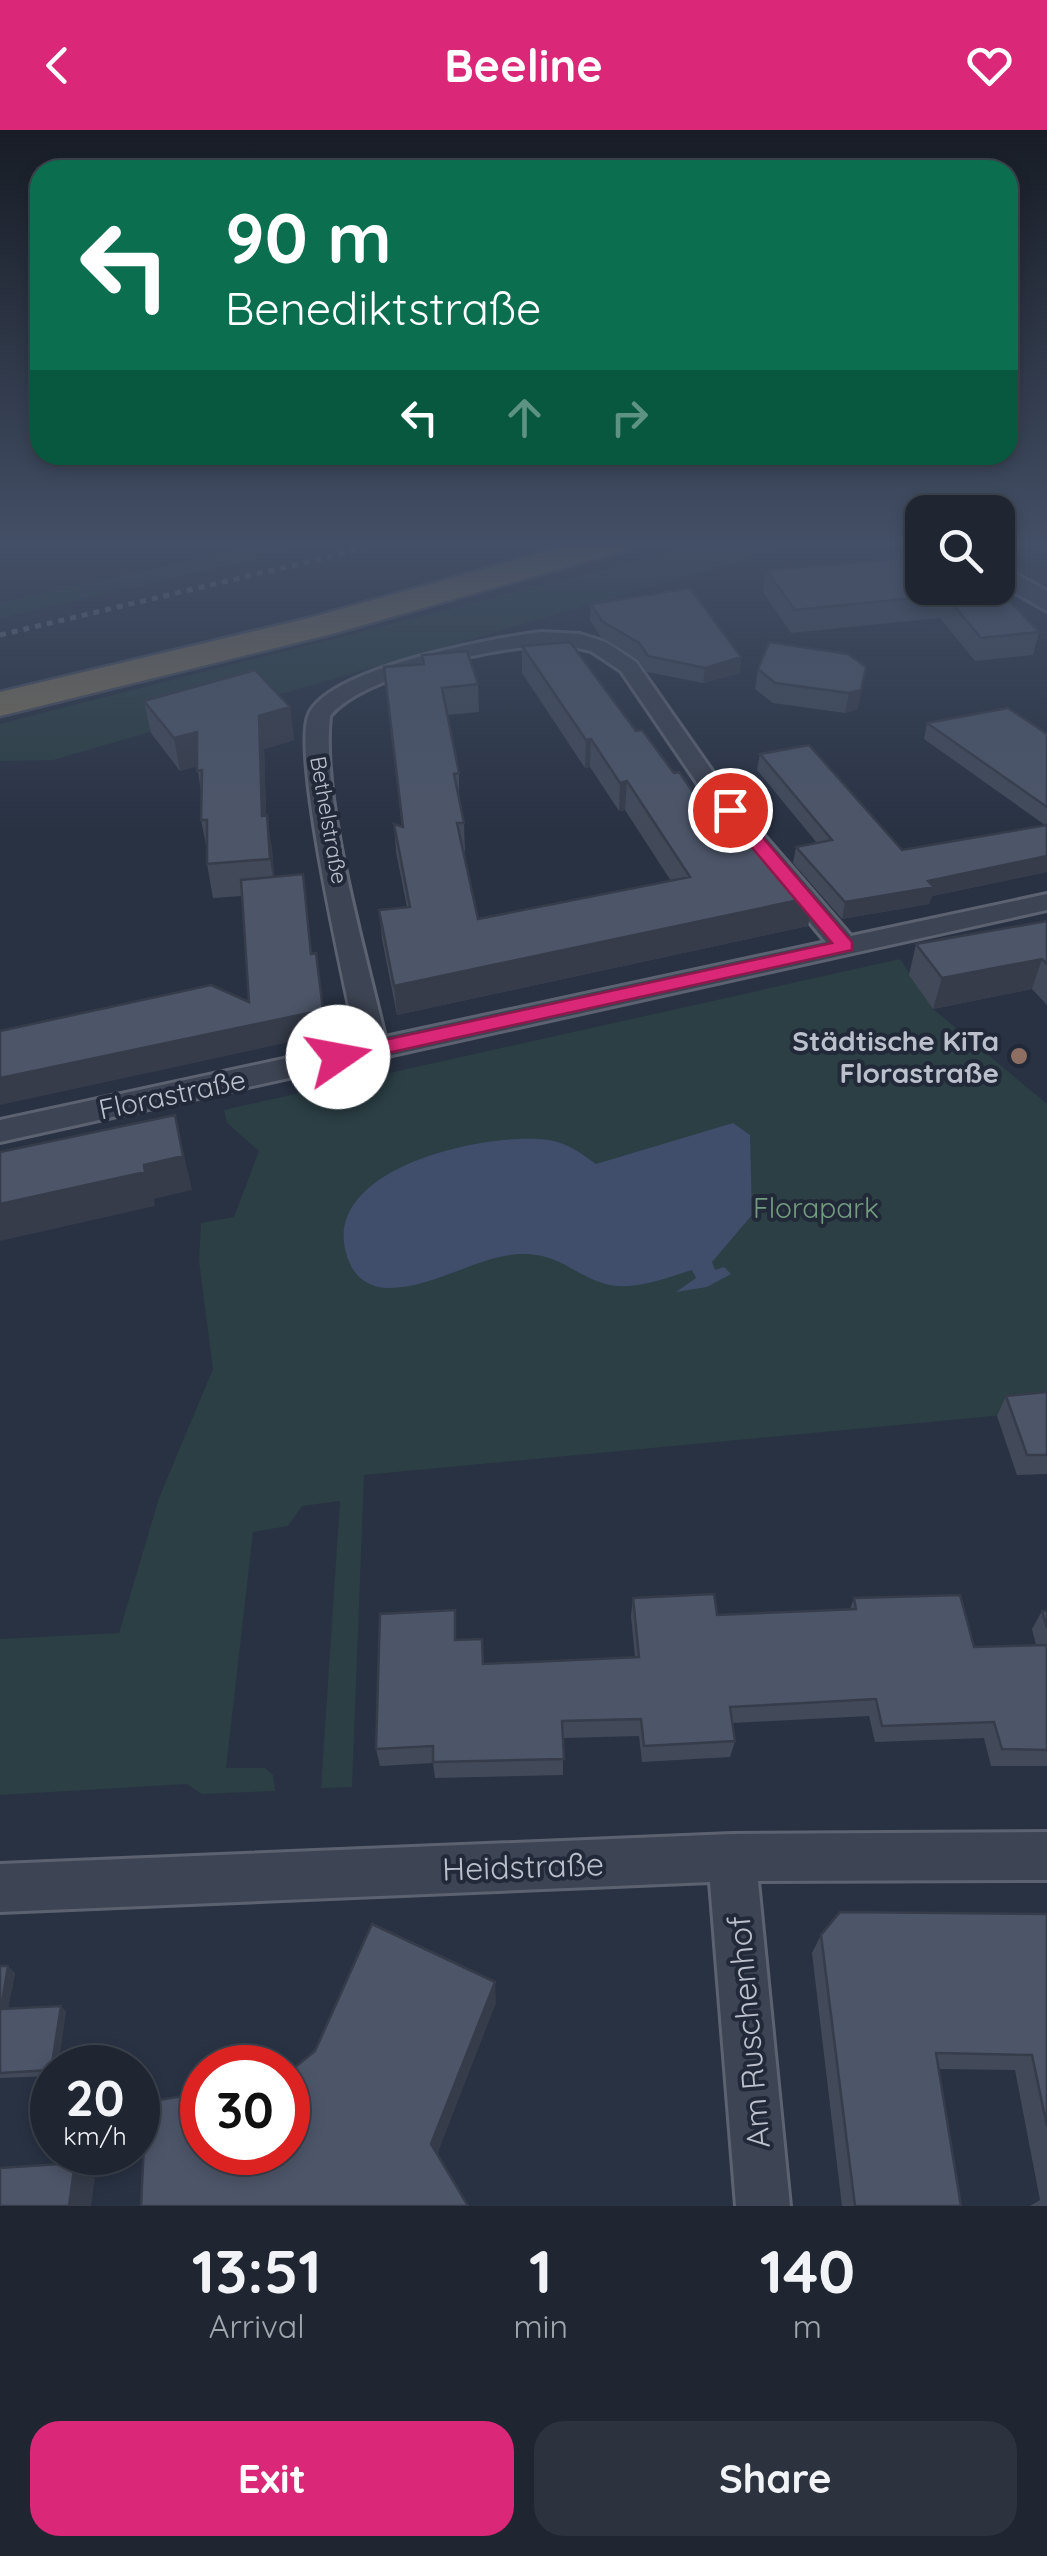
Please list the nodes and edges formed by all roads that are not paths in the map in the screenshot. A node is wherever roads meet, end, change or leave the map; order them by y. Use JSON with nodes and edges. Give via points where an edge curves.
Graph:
{"nodes":[{"id":1,"x":170,"y":638,"type":"edge"},
{"id":2,"x":270,"y":638,"type":"edge"},
{"id":3,"x":0,"y":679,"type":"edge"},
{"id":4,"x":0,"y":704,"type":"edge"},
{"id":5,"x":1047,"y":902,"type":"edge"},
{"id":6,"x":845,"y":946,"type":"junction"},
{"id":7,"x":373,"y":1050,"type":"junction"},
{"id":8,"x":0,"y":1132,"type":"edge"},
{"id":9,"x":1047,"y":1856,"type":"edge"},
{"id":10,"x":732,"y":1858,"type":"junction"},
{"id":11,"x":0,"y":1888,"type":"edge"},
{"id":12,"x":764,"y":2206,"type":"edge"}],
"edges":[{"from":1,"to":3,"type":"highway"},
{"from":2,"to":4,"type":"highway"},
{"from":5,"to":6,"type":"street","name":"Florastraße"},
{"from":6,"to":7,"type":"street","name":"Florastraße"},
{"from":6,"to":7,"type":"street","name":"Bethelstraße","via":[[706,782],[618,657],[564,638],[490,647],[364,684],[326,705],[317,718],[327,817]]},
{"from":7,"to":8,"type":"street","name":"Florastraße"},
{"from":9,"to":10,"type":"street","name":"Heidstraße"},
{"from":10,"to":11,"type":"street","name":"Heidstraße"},
{"from":10,"to":12,"type":"street","name":"Am Ruschenhof"}]}
